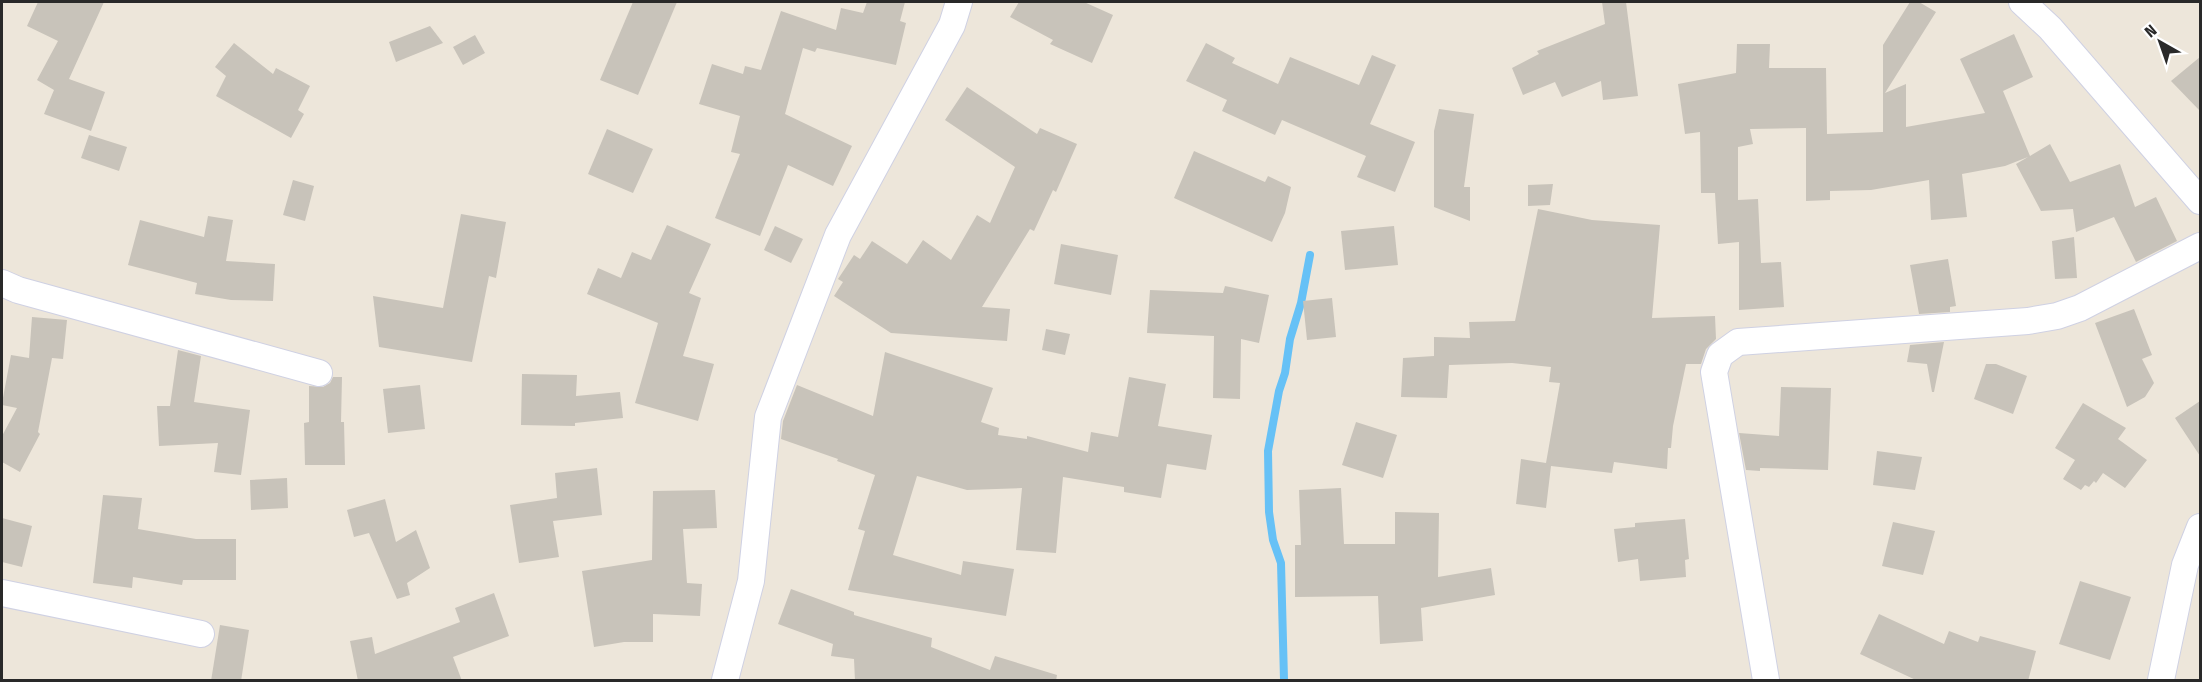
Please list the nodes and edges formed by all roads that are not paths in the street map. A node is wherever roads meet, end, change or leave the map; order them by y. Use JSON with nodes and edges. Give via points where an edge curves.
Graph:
{"nodes":[{"id":1,"x":959,"y":2,"type":"edge"},
{"id":2,"x":2022,"y":2,"type":"edge"},
{"id":3,"x":2200,"y":201,"type":"edge"},
{"id":4,"x":2200,"y":246,"type":"edge"},
{"id":5,"x":2,"y":283,"type":"edge"},
{"id":6,"x":319,"y":373,"type":"dead end"},
{"id":7,"x":2200,"y":528,"type":"edge"},
{"id":8,"x":2,"y":593,"type":"edge"},
{"id":9,"x":201,"y":633,"type":"dead end"},
{"id":10,"x":733,"y":677,"type":"edge"},
{"id":11,"x":1766,"y":681,"type":"edge"},
{"id":12,"x":2161,"y":681,"type":"edge"}],
"edges":[{"from":1,"to":10,"type":"street","via":[[952,25],[838,235],[768,417],[751,581]]},
{"from":2,"to":3,"type":"street","via":[[2050,28]]},
{"from":4,"to":11,"type":"street","via":[[2057,316],[1738,342],[1720,356],[1714,372]]},
{"from":5,"to":6,"type":"street"},
{"from":7,"to":12,"type":"street","via":[[2185,565]]},
{"from":8,"to":9,"type":"street"}]}
